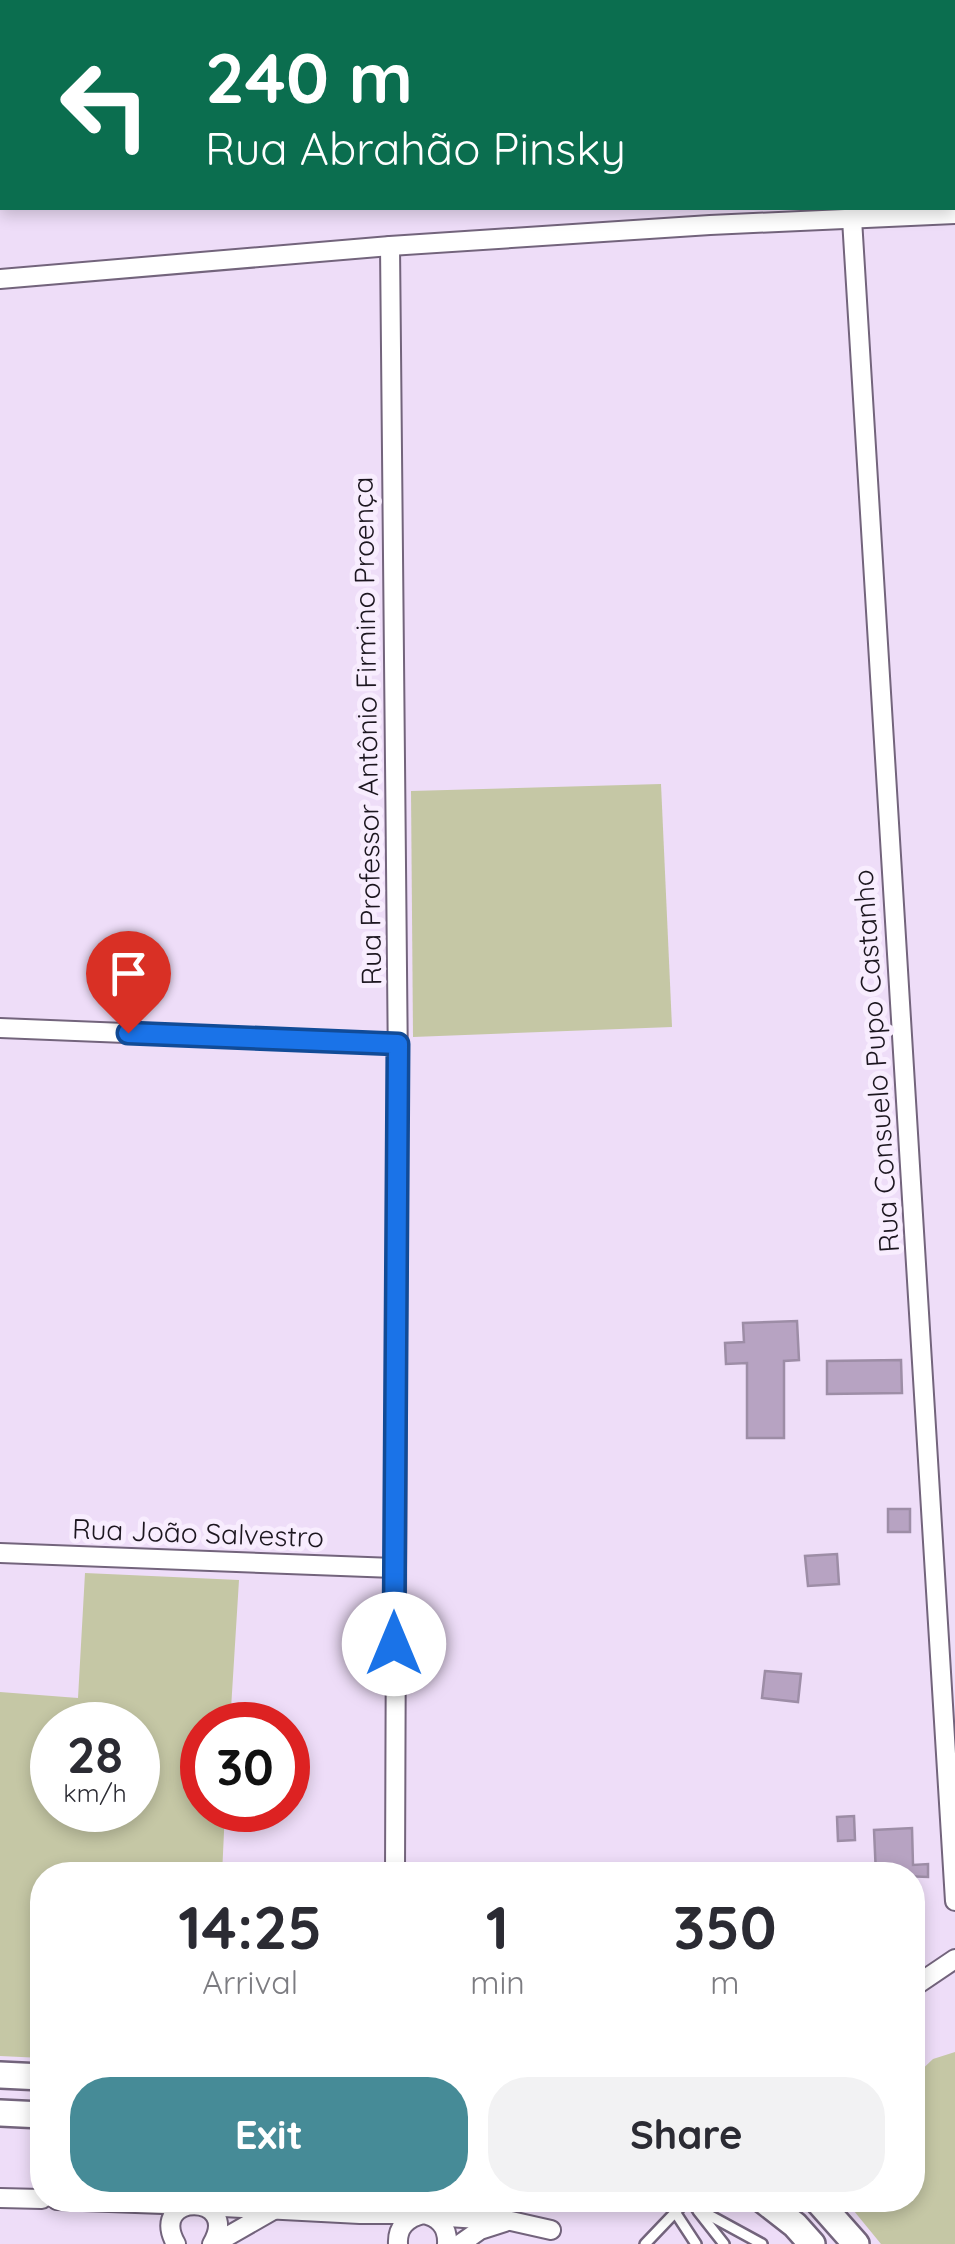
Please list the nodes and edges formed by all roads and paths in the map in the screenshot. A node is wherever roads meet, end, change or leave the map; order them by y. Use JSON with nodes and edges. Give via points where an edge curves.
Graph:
{"nodes":[{"id":1,"x":955,"y":214,"type":"edge"},
{"id":2,"x":852,"y":218,"type":"junction"},
{"id":3,"x":390,"y":246,"type":"junction"},
{"id":4,"x":0,"y":279,"type":"edge"},
{"id":5,"x":0,"y":1028,"type":"edge"},
{"id":6,"x":398,"y":1044,"type":"junction"},
{"id":7,"x":0,"y":1553,"type":"edge"},
{"id":8,"x":394,"y":1568,"type":"junction"},
{"id":9,"x":395,"y":1862,"type":"edge"},
{"id":10,"x":955,"y":1901,"type":"edge"},
{"id":11,"x":955,"y":1959,"type":"edge"},
{"id":12,"x":925,"y":1979,"type":"edge"},
{"id":13,"x":0,"y":2075,"type":"edge"},
{"id":14,"x":30,"y":2076,"type":"edge"},
{"id":15,"x":0,"y":2114,"type":"edge"},
{"id":16,"x":30,"y":2115,"type":"edge"},
{"id":17,"x":0,"y":2198,"type":"edge"},
{"id":18,"x":30,"y":2199,"type":"edge"},
{"id":19,"x":134,"y":2212,"type":"edge"},
{"id":20,"x":179,"y":2212,"type":"edge"},
{"id":21,"x":211,"y":2212,"type":"edge"},
{"id":22,"x":262,"y":2212,"type":"edge"},
{"id":23,"x":343,"y":2212,"type":"edge"},
{"id":24,"x":675,"y":2212,"type":"joint"},
{"id":25,"x":698,"y":2212,"type":"edge"},
{"id":26,"x":707,"y":2212,"type":"edge"},
{"id":27,"x":778,"y":2212,"type":"edge"},
{"id":28,"x":828,"y":2212,"type":"edge"},
{"id":29,"x":360,"y":2214,"type":"junction"},
{"id":30,"x":427,"y":2215,"type":"junction"},
{"id":31,"x":511,"y":2221,"type":"junction"},
{"id":32,"x":551,"y":2230,"type":"dead end"},
{"id":33,"x":173,"y":2239,"type":"edge"},
{"id":34,"x":213,"y":2244,"type":"edge"},
{"id":35,"x":398,"y":2244,"type":"edge"},
{"id":36,"x":447,"y":2244,"type":"edge"},
{"id":37,"x":460,"y":2244,"type":"edge"},
{"id":38,"x":645,"y":2244,"type":"edge"},
{"id":39,"x":696,"y":2244,"type":"edge"},
{"id":40,"x":724,"y":2244,"type":"edge"},
{"id":41,"x":762,"y":2244,"type":"edge"},
{"id":42,"x":812,"y":2244,"type":"edge"},
{"id":43,"x":856,"y":2244,"type":"edge"}],
"edges":[{"from":1,"to":2,"type":"street"},
{"from":2,"to":3,"type":"street"},
{"from":2,"to":10,"type":"street","name":"Rua Consuelo Pupo Castanho"},
{"from":3,"to":4,"type":"street"},
{"from":3,"to":6,"type":"street","name":"Rua Professor Antônio Firmino Proença"},
{"from":5,"to":6,"type":"street"},
{"from":6,"to":8,"type":"street","name":"Rua Professor Antônio Firmino Proença"},
{"from":7,"to":8,"type":"street","name":"Rua João Salvestro"},
{"from":8,"to":9,"type":"street","name":"Rua Professor Antônio Firmino Proença"},
{"from":11,"to":12,"type":"street"},
{"from":13,"to":14,"type":"main road"},
{"from":15,"to":16,"type":"main road"},
{"from":17,"to":18,"type":"street"},
{"from":19,"to":33,"type":"street"},
{"from":20,"to":33,"type":"street"},
{"from":21,"to":34,"type":"street","via":[[218,2224]]},
{"from":22,"to":34,"type":"street"},
{"from":23,"to":29,"type":"street"},
{"from":24,"to":38,"type":"lane"},
{"from":24,"to":39,"type":"lane"},
{"from":25,"to":40,"type":"lane"},
{"from":26,"to":41,"type":"lane"},
{"from":27,"to":42,"type":"main road"},
{"from":28,"to":43,"type":"main road"},
{"from":29,"to":30,"type":"street"},
{"from":29,"to":35,"type":"street","via":[[385,2227]]},
{"from":30,"to":31,"type":"street"},
{"from":30,"to":35,"type":"street","via":[[405,2222]]},
{"from":30,"to":36,"type":"street","via":[[446,2230]]},
{"from":31,"to":32,"type":"street"},
{"from":31,"to":37,"type":"street"}]}
